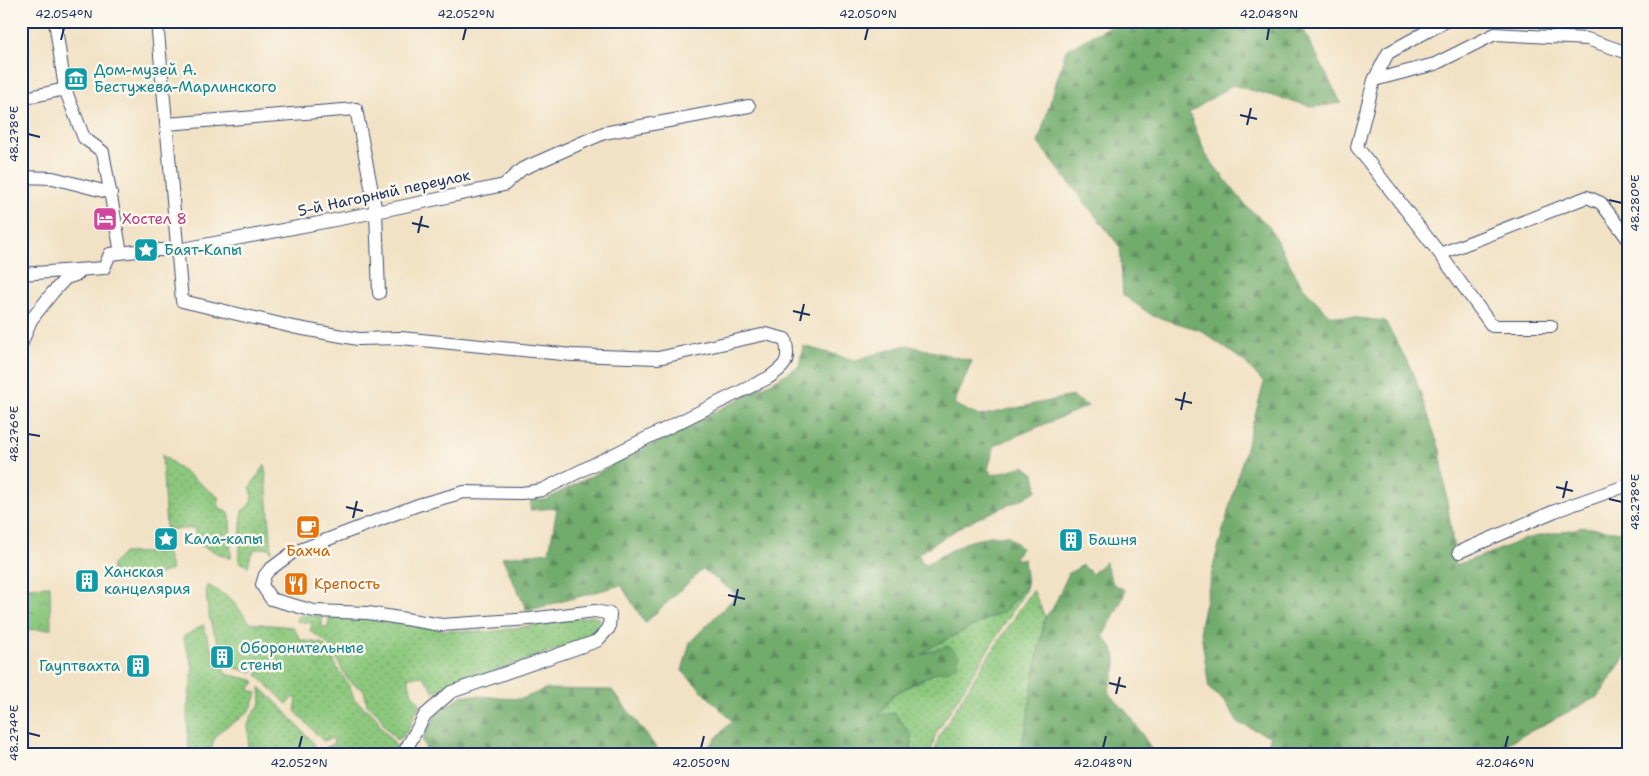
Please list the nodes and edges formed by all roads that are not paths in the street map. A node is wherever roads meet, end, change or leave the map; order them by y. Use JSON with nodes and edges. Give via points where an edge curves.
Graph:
{"nodes":[{"id":1,"x":55,"y":21,"type":"edge"},
{"id":2,"x":157,"y":21,"type":"edge"},
{"id":3,"x":1446,"y":21,"type":"edge"},
{"id":4,"x":1628,"y":53,"type":"edge"},
{"id":5,"x":1374,"y":80,"type":"junction"},
{"id":6,"x":66,"y":89,"type":"junction"},
{"id":7,"x":21,"y":100,"type":"edge"},
{"id":8,"x":749,"y":106,"type":"dead end"},
{"id":9,"x":166,"y":124,"type":"junction"},
{"id":10,"x":21,"y":177,"type":"edge"},
{"id":11,"x":111,"y":193,"type":"junction"},
{"id":12,"x":376,"y":212,"type":"junction"},
{"id":13,"x":1628,"y":239,"type":"edge"},
{"id":14,"x":178,"y":250,"type":"junction"},
{"id":15,"x":121,"y":253,"type":"junction"},
{"id":16,"x":1440,"y":254,"type":"junction"},
{"id":17,"x":89,"y":270,"type":"junction"},
{"id":18,"x":21,"y":274,"type":"edge"},
{"id":19,"x":379,"y":293,"type":"dead end"},
{"id":20,"x":1550,"y":326,"type":"dead end"},
{"id":21,"x":21,"y":345,"type":"edge"},
{"id":22,"x":1628,"y":485,"type":"edge"},
{"id":23,"x":1459,"y":552,"type":"dead end"},
{"id":24,"x":407,"y":755,"type":"edge"}],
"edges":[{"from":1,"to":6,"type":"street"},
{"from":2,"to":9,"type":"street"},
{"from":3,"to":5,"type":"street","via":[[1388,53]]},
{"from":4,"to":5,"type":"street","via":[[1587,39],[1495,34],[1435,64]]},
{"from":5,"to":16,"type":"street","via":[[1357,147]]},
{"from":6,"to":7,"type":"street"},
{"from":6,"to":11,"type":"street","via":[[84,138],[103,152]]},
{"from":8,"to":12,"type":"street","name":"5-й Нагорный переулок","via":[[604,133],[522,169],[504,185]]},
{"from":9,"to":12,"type":"street","via":[[356,109]]},
{"from":9,"to":14,"type":"street"},
{"from":10,"to":11,"type":"street","via":[[53,178]]},
{"from":11,"to":15,"type":"street"},
{"from":12,"to":14,"type":"street","name":"5-й Нагорный переулок"},
{"from":12,"to":19,"type":"street"},
{"from":13,"to":16,"type":"street","via":[[1601,203],[1587,197]]},
{"from":14,"to":15,"type":"street","name":"5-й Нагорный переулок"},
{"from":14,"to":24,"type":"street","via":[[182,301],[293,328],[358,339],[401,338],[572,355],[658,358],[766,334],[785,339],[788,351],[785,366],[768,378],[542,490],[464,492],[418,505],[292,553],[269,570],[262,585],[271,599],[314,610],[442,625],[595,611],[610,614],[609,628],[597,641],[451,692],[425,715],[406,749]]},
{"from":15,"to":17,"type":"street","via":[[110,254],[104,268]]},
{"from":16,"to":20,"type":"street","via":[[1492,326]]},
{"from":17,"to":18,"type":"street"},
{"from":17,"to":21,"type":"street","via":[[66,278],[53,292],[32,320]]},
{"from":22,"to":23,"type":"street","via":[[1555,511]]}]}
